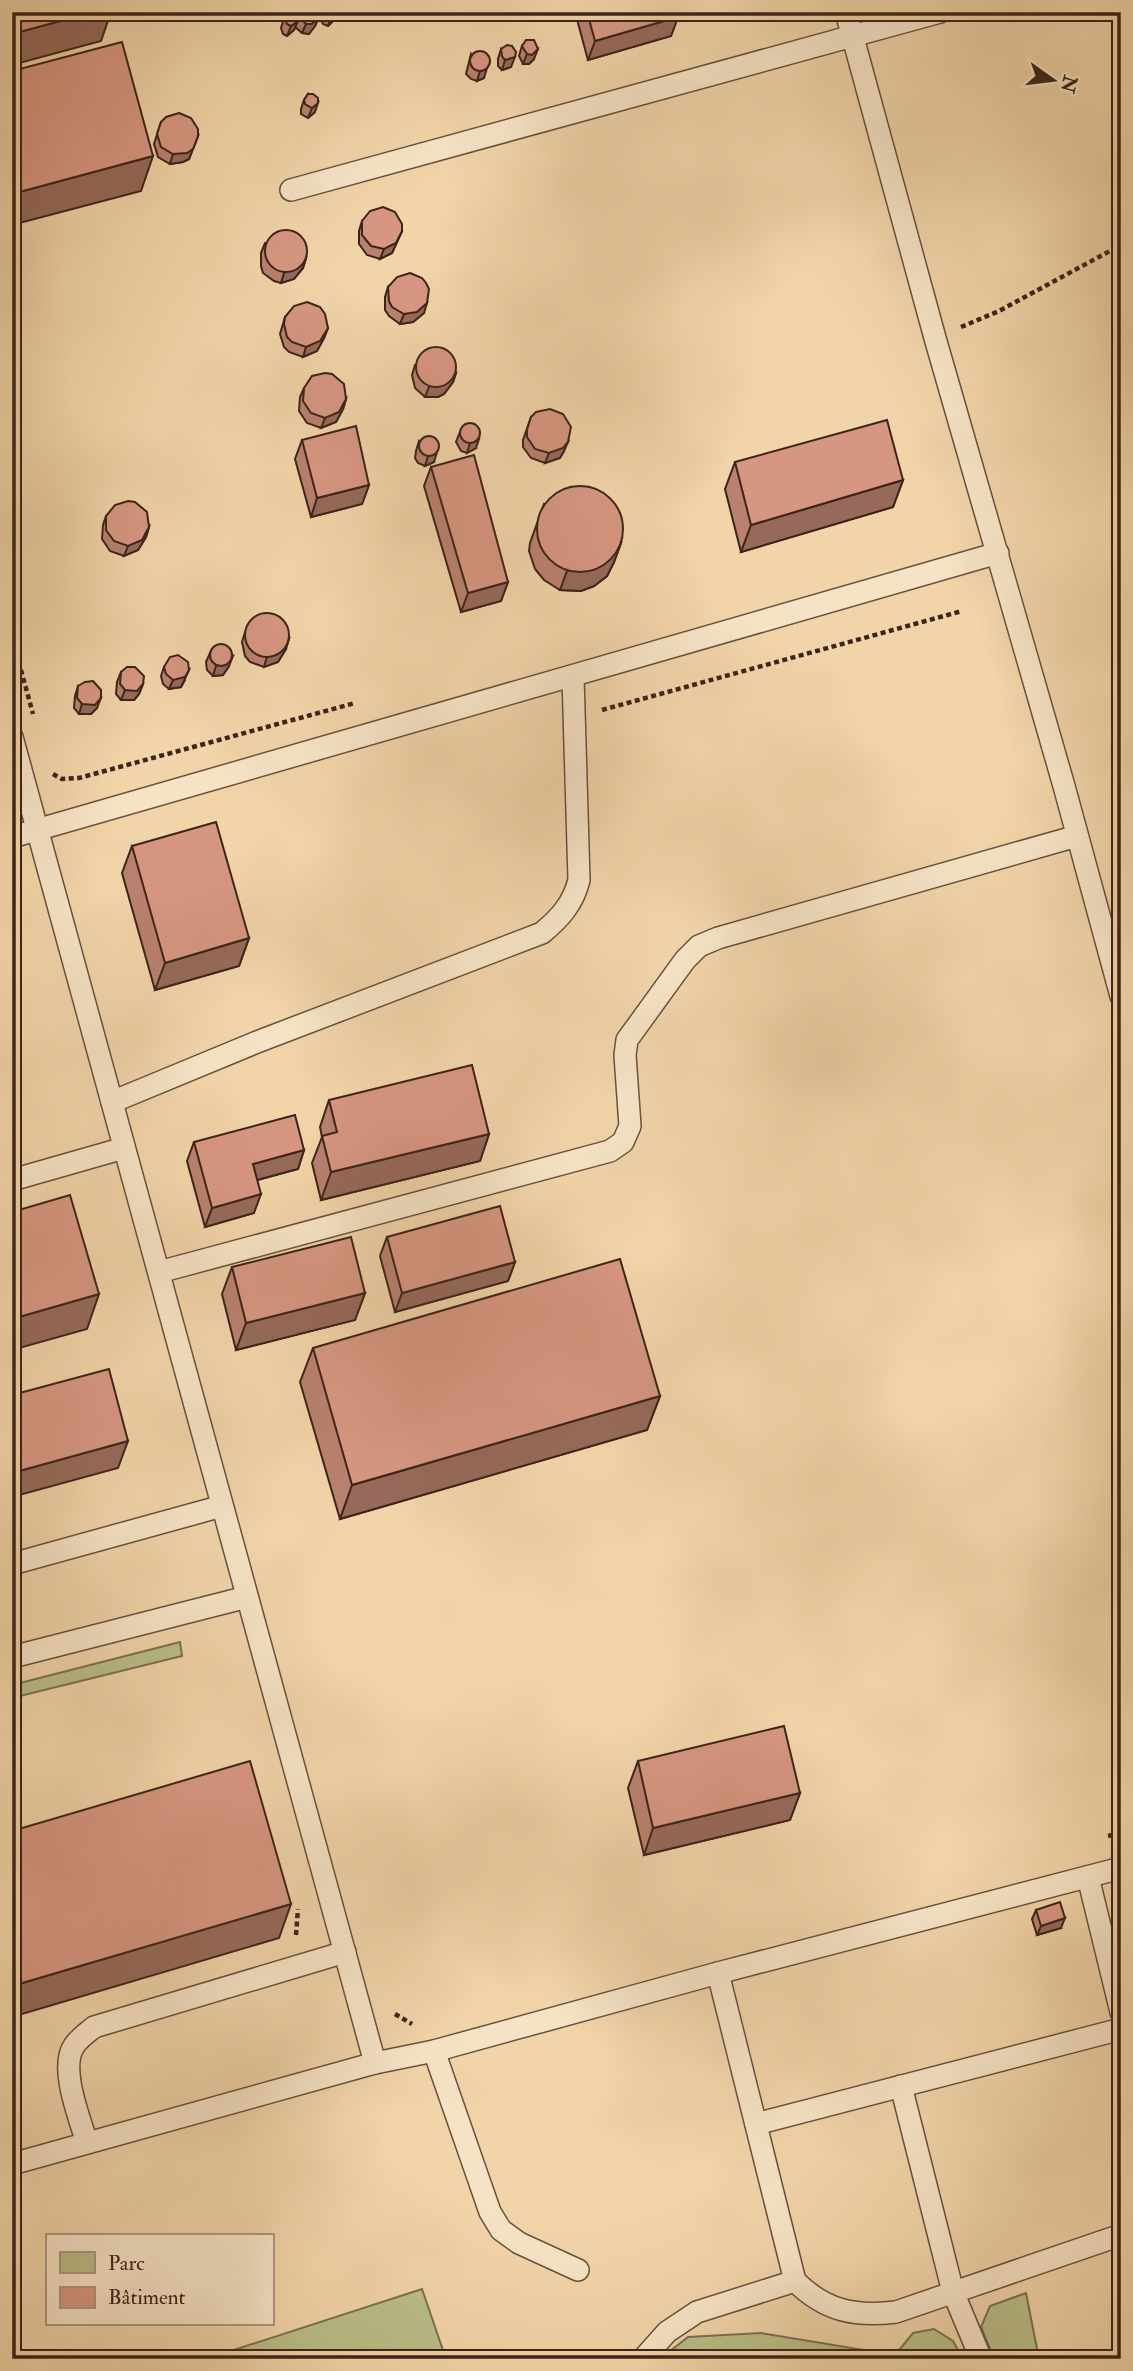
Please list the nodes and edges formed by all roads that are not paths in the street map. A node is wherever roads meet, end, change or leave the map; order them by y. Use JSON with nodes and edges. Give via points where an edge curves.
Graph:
{"nodes":[{"id":1,"x":846,"y":12,"type":"edge"},
{"id":2,"x":940,"y":12,"type":"edge"},
{"id":3,"x":852,"y":37,"type":"junction"},
{"id":4,"x":291,"y":190,"type":"dead end"},
{"id":5,"x":998,"y":553,"type":"junction"},
{"id":6,"x":573,"y":677,"type":"junction"},
{"id":7,"x":12,"y":737,"type":"edge"},
{"id":8,"x":38,"y":830,"type":"junction"},
{"id":9,"x":1077,"y":836,"type":"junction"},
{"id":10,"x":12,"y":837,"type":"edge"},
{"id":11,"x":1121,"y":996,"type":"edge"},
{"id":12,"x":112,"y":1102,"type":"junction"},
{"id":13,"x":124,"y":1148,"type":"junction"},
{"id":14,"x":12,"y":1180,"type":"edge"},
{"id":15,"x":159,"y":1272,"type":"junction"},
{"id":16,"x":222,"y":1506,"type":"junction"},
{"id":17,"x":12,"y":1564,"type":"edge"},
{"id":18,"x":247,"y":1597,"type":"junction"},
{"id":19,"x":12,"y":1657,"type":"edge"},
{"id":20,"x":1121,"y":1868,"type":"edge"},
{"id":21,"x":1088,"y":1877,"type":"junction"},
{"id":22,"x":345,"y":1952,"type":"junction"},
{"id":23,"x":718,"y":1973,"type":"junction"},
{"id":24,"x":1121,"y":2012,"type":"edge"},
{"id":25,"x":1121,"y":2029,"type":"edge"},
{"id":26,"x":433,"y":2051,"type":"junction"},
{"id":27,"x":375,"y":2063,"type":"junction"},
{"id":28,"x":901,"y":2087,"type":"junction"},
{"id":29,"x":756,"y":2124,"type":"junction"},
{"id":30,"x":87,"y":2143,"type":"junction"},
{"id":31,"x":12,"y":2164,"type":"edge"},
{"id":32,"x":1121,"y":2235,"type":"edge"},
{"id":33,"x":578,"y":2270,"type":"dead end"},
{"id":34,"x":795,"y":2281,"type":"junction"},
{"id":35,"x":953,"y":2292,"type":"junction"},
{"id":36,"x":642,"y":2359,"type":"edge"},
{"id":37,"x":981,"y":2359,"type":"edge"}],
"edges":[{"from":1,"to":3,"type":"lane"},
{"from":2,"to":3,"type":"lane"},
{"from":3,"to":4,"type":"lane"},
{"from":3,"to":5,"type":"lane"},
{"from":5,"to":6,"type":"lane"},
{"from":5,"to":9,"type":"lane"},
{"from":6,"to":8,"type":"lane"},
{"from":6,"to":12,"type":"lane","via":[[579,880],[562,916],[542,933]]},
{"from":7,"to":8,"type":"lane"},
{"from":8,"to":10,"type":"lane"},
{"from":8,"to":12,"type":"lane"},
{"from":9,"to":11,"type":"lane"},
{"from":9,"to":15,"type":"lane","via":[[699,946],[627,1040],[630,1126],[622,1142],[610,1151]]},
{"from":12,"to":13,"type":"lane"},
{"from":13,"to":14,"type":"lane"},
{"from":13,"to":15,"type":"lane"},
{"from":15,"to":16,"type":"lane"},
{"from":16,"to":17,"type":"lane"},
{"from":16,"to":18,"type":"lane"},
{"from":18,"to":19,"type":"lane"},
{"from":18,"to":22,"type":"lane"},
{"from":20,"to":21,"type":"lane"},
{"from":21,"to":23,"type":"lane"},
{"from":21,"to":24,"type":"lane"},
{"from":22,"to":27,"type":"lane"},
{"from":22,"to":30,"type":"lane","via":[[94,2027],[73,2048],[68,2063]]},
{"from":23,"to":26,"type":"lane"},
{"from":23,"to":29,"type":"lane"},
{"from":25,"to":28,"type":"lane"},
{"from":26,"to":27,"type":"lane"},
{"from":26,"to":33,"type":"lane","via":[[490,2212],[501,2230]]},
{"from":27,"to":30,"type":"lane"},
{"from":28,"to":29,"type":"lane"},
{"from":28,"to":35,"type":"lane"},
{"from":29,"to":34,"type":"lane"},
{"from":30,"to":31,"type":"lane"},
{"from":32,"to":35,"type":"lane"},
{"from":34,"to":35,"type":"lane","via":[[813,2298],[870,2315],[896,2312]]},
{"from":34,"to":36,"type":"lane","via":[[697,2312],[667,2332]]},
{"from":35,"to":37,"type":"lane"}]}
